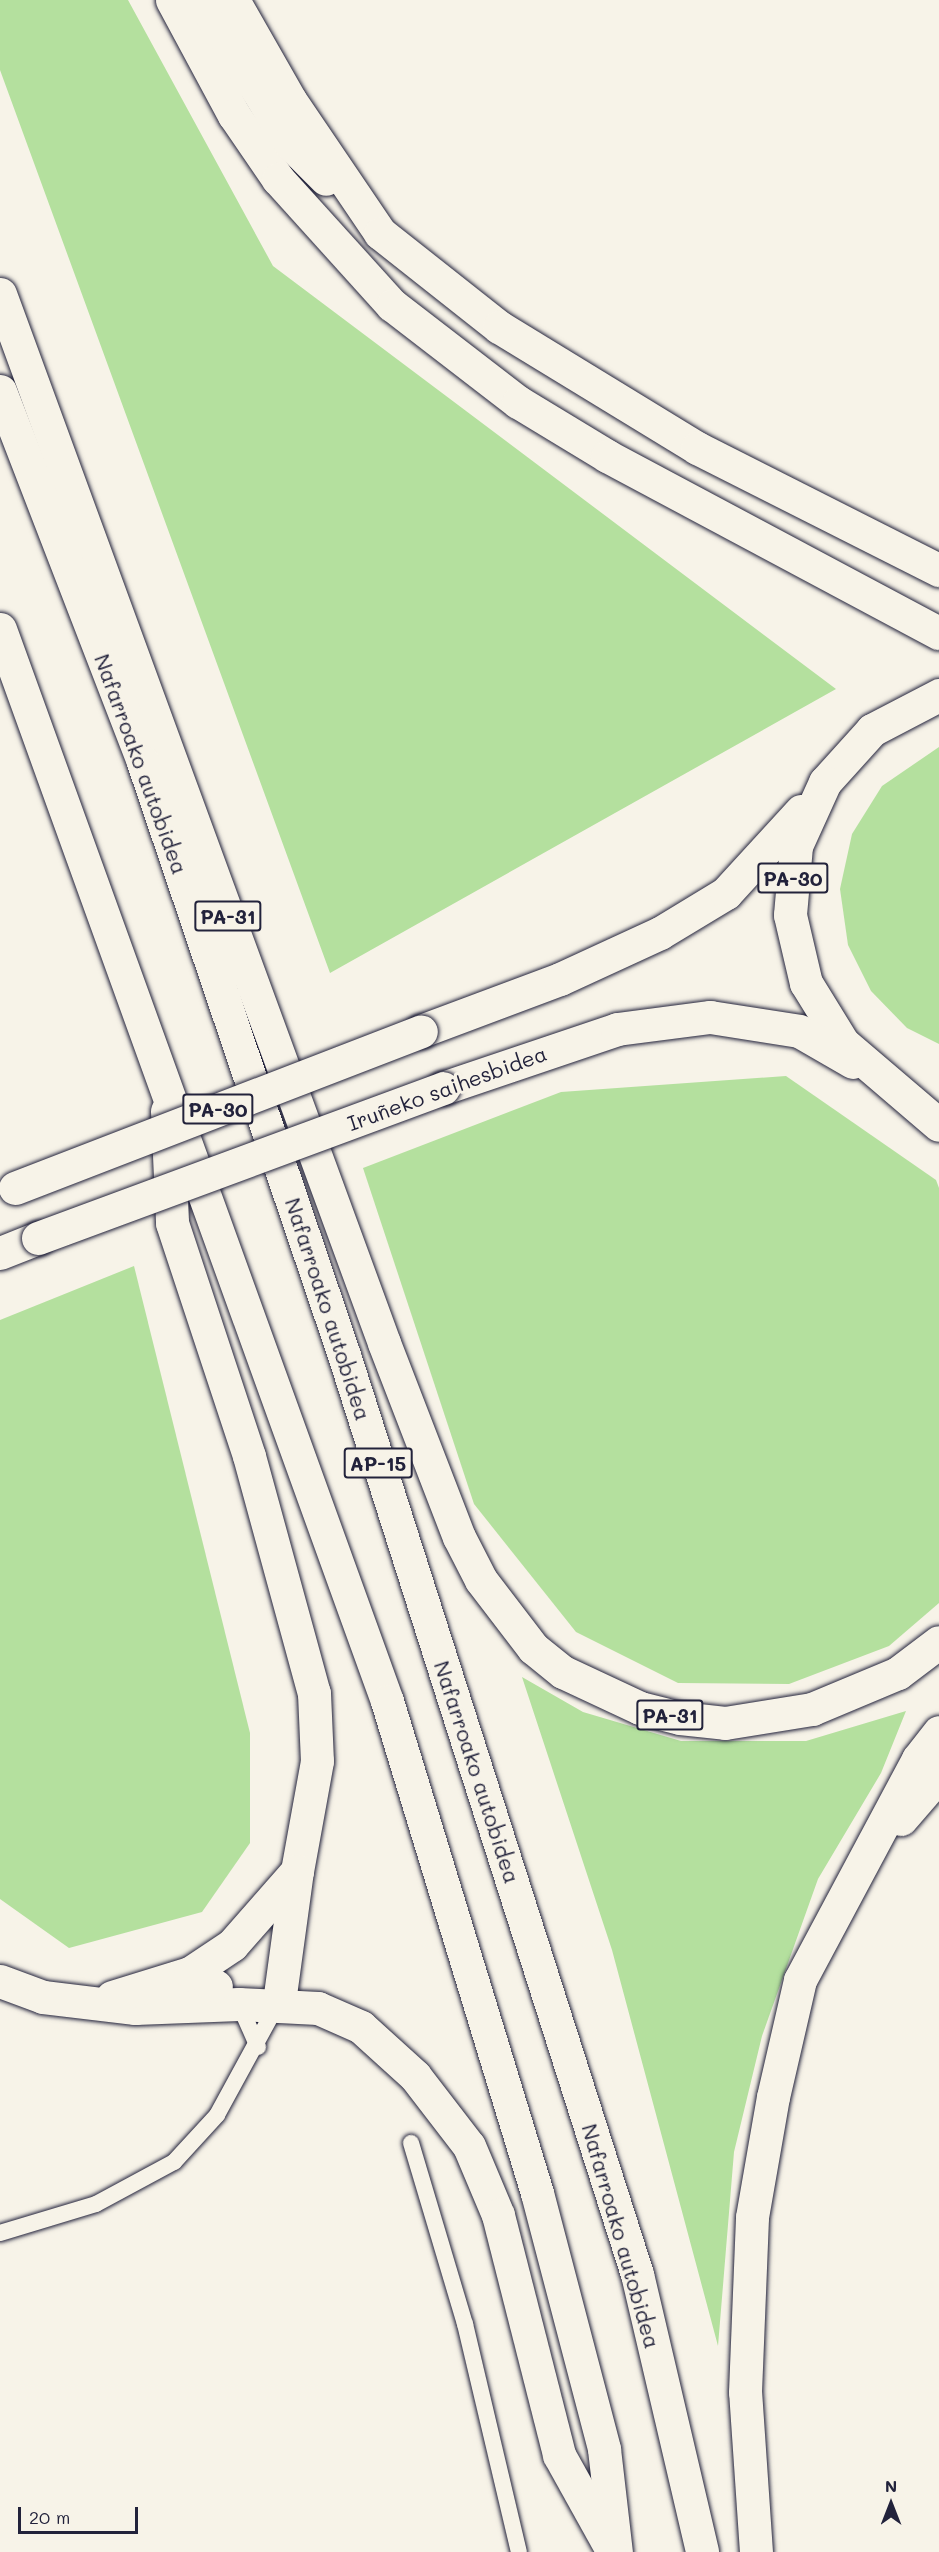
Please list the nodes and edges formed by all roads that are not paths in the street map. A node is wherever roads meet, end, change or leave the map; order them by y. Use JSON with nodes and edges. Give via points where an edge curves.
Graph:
{"nodes":[{"id":1,"x":172,"y":0,"type":"edge"},
{"id":2,"x":202,"y":0,"type":"edge"},
{"id":3,"x":233,"y":0,"type":"edge"},
{"id":4,"x":380,"y":233,"type":"junction"},
{"id":5,"x":0,"y":294,"type":"edge"},
{"id":6,"x":0,"y":391,"type":"edge"},
{"id":7,"x":939,"y":570,"type":"edge"},
{"id":8,"x":0,"y":629,"type":"edge"},
{"id":9,"x":939,"y":633,"type":"edge"},
{"id":10,"x":939,"y":695,"type":"edge"},
{"id":11,"x":825,"y":782,"type":"junction"},
{"id":12,"x":165,"y":1076,"type":"junction"},
{"id":13,"x":897,"y":1088,"type":"junction"},
{"id":14,"x":939,"y":1104,"type":"edge"},
{"id":15,"x":939,"y":1125,"type":"edge"},
{"id":16,"x":8,"y":1191,"type":"edge"},
{"id":17,"x":0,"y":1253,"type":"edge"},
{"id":18,"x":939,"y":1642,"type":"edge"},
{"id":19,"x":939,"y":1732,"type":"edge"},
{"id":20,"x":939,"y":1775,"type":"edge"},
{"id":21,"x":867,"y":1859,"type":"junction"},
{"id":22,"x":297,"y":1871,"type":"junction"},
{"id":23,"x":190,"y":1973,"type":"junction"},
{"id":24,"x":0,"y":1981,"type":"edge"},
{"id":25,"x":96,"y":2002,"type":"junction"},
{"id":26,"x":279,"y":2002,"type":"junction"},
{"id":27,"x":239,"y":2004,"type":"junction"},
{"id":28,"x":258,"y":2047,"type":"junction"},
{"id":29,"x":411,"y":2143,"type":"dead end"},
{"id":30,"x":0,"y":2233,"type":"edge"},
{"id":31,"x":519,"y":2552,"type":"edge"},
{"id":32,"x":614,"y":2552,"type":"edge"},
{"id":33,"x":702,"y":2552,"type":"edge"},
{"id":34,"x":756,"y":2552,"type":"edge"}],
"edges":[{"from":1,"to":9,"type":"main road","via":[[234,115],[278,179],[401,312],[518,402],[607,456]]},
{"from":2,"to":4,"type":"main road","via":[[289,142]]},
{"from":3,"to":4,"type":"main road","via":[[290,100]]},
{"from":4,"to":7,"type":"main road","via":[[500,327],[697,448]]},
{"from":5,"to":18,"type":"main road","number":"PA-31","via":[[384,1343],[459,1537],[481,1580],[533,1648],[563,1672],[640,1708],[681,1718],[737,1722],[812,1709],[898,1673]]},
{"from":6,"to":33,"type":"main road","name":"Nafarroako autobidea","number":"AP-15","via":[[143,762],[344,1355],[637,2274]]},
{"from":8,"to":12,"type":"main road"},
{"from":10,"to":11,"type":"main road","number":"PA-30","via":[[872,730]]},
{"from":11,"to":13,"type":"main road","number":"PA-30","via":[[796,846],[790,915],[806,983],[843,1043]]},
{"from":11,"to":16,"type":"main road","number":"PA-30","bridge":true,"via":[[763,858],[726,893],[660,933],[570,974]]},
{"from":12,"to":22,"type":"main road","via":[[172,1223],[249,1456],[314,1693],[317,1761]]},
{"from":12,"to":32,"type":"main road","via":[[387,1701],[467,1961],[537,2193],[604,2449]]},
{"from":13,"to":14,"type":"main road","number":"PA-30"},
{"from":13,"to":15,"type":"main road"},
{"from":13,"to":17,"type":"main road","name":"Iruñeko saihesbidea","number":"PA-30","bridge":true,"via":[[799,1031],[710,1017],[617,1029],[443,1088]]},
{"from":19,"to":21,"type":"main road","via":[[918,1759]]},
{"from":20,"to":21,"type":"main road"},
{"from":21,"to":34,"type":"main road","via":[[800,1980],[752,2217],[745,2392]]},
{"from":22,"to":23,"type":"main road","via":[[232,1945]]},
{"from":22,"to":26,"type":"main road"},
{"from":23,"to":25,"type":"main road"},
{"from":23,"to":27,"type":"main road"},
{"from":24,"to":25,"type":"main road","via":[[43,1997]]},
{"from":25,"to":27,"type":"main road","via":[[135,2008]]},
{"from":26,"to":27,"type":"main road"},
{"from":26,"to":28,"type":"lane"},
{"from":26,"to":32,"type":"main road","via":[[318,2008],[361,2027],[415,2076],[469,2146],[498,2215],[560,2455]]},
{"from":27,"to":28,"type":"lane"},
{"from":28,"to":30,"type":"lane","via":[[217,2115],[174,2162],[96,2204]]},
{"from":29,"to":31,"type":"lane","via":[[465,2324]]}]}
